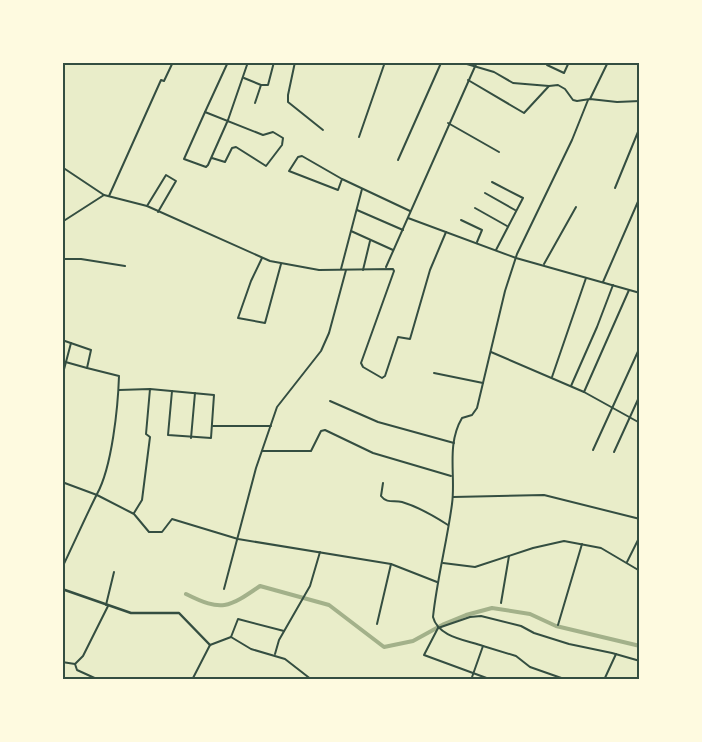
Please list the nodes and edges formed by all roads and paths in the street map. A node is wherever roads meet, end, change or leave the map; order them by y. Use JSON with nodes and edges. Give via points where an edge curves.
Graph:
{"nodes":[{"id":1,"x":172,"y":62,"type":"edge"},
{"id":2,"x":228,"y":62,"type":"edge"},
{"id":3,"x":248,"y":62,"type":"edge"},
{"id":4,"x":274,"y":62,"type":"edge"},
{"id":5,"x":296,"y":62,"type":"edge"},
{"id":6,"x":385,"y":62,"type":"edge"},
{"id":7,"x":432,"y":62,"type":"edge"},
{"id":8,"x":446,"y":62,"type":"edge"},
{"id":9,"x":460,"y":62,"type":"edge"},
{"id":10,"x":477,"y":62,"type":"edge"},
{"id":11,"x":546,"y":62,"type":"edge"},
{"id":12,"x":568,"y":62,"type":"edge"},
{"id":13,"x":608,"y":62,"type":"edge"},
{"id":14,"x":440,"y":63,"type":"edge"},
{"id":15,"x":475,"y":66,"type":"junction"},
{"id":16,"x":244,"y":78,"type":"junction"},
{"id":17,"x":468,"y":80,"type":"junction"},
{"id":18,"x":261,"y":85,"type":"junction"},
{"id":19,"x":549,"y":86,"type":"junction"},
{"id":20,"x":589,"y":100,"type":"junction"},
{"id":21,"x":640,"y":101,"type":"edge"},
{"id":22,"x":255,"y":103,"type":"dead end"},
{"id":23,"x":204,"y":112,"type":"junction"},
{"id":24,"x":228,"y":120,"type":"junction"},
{"id":25,"x":448,"y":123,"type":"junction"},
{"id":26,"x":640,"y":127,"type":"edge"},
{"id":27,"x":323,"y":130,"type":"dead end"},
{"id":28,"x":359,"y":137,"type":"dead end"},
{"id":29,"x":499,"y":152,"type":"dead end"},
{"id":30,"x":212,"y":158,"type":"junction"},
{"id":31,"x":398,"y":160,"type":"dead end"},
{"id":32,"x":62,"y":167,"type":"edge"},
{"id":33,"x":342,"y":179,"type":"junction"},
{"id":34,"x":492,"y":182,"type":"dead end"},
{"id":35,"x":615,"y":188,"type":"dead end"},
{"id":36,"x":362,"y":189,"type":"junction"},
{"id":37,"x":484,"y":193,"type":"dead end"},
{"id":38,"x":104,"y":195,"type":"junction"},
{"id":39,"x":109,"y":196,"type":"junction"},
{"id":40,"x":640,"y":197,"type":"edge"},
{"id":41,"x":148,"y":206,"type":"junction"},
{"id":42,"x":576,"y":207,"type":"dead end"},
{"id":43,"x":475,"y":208,"type":"dead end"},
{"id":44,"x":357,"y":210,"type":"junction"},
{"id":45,"x":515,"y":210,"type":"junction"},
{"id":46,"x":146,"y":211,"type":"dead end"},
{"id":47,"x":410,"y":211,"type":"junction"},
{"id":48,"x":158,"y":212,"type":"junction"},
{"id":49,"x":408,"y":218,"type":"junction"},
{"id":50,"x":461,"y":220,"type":"dead end"},
{"id":51,"x":62,"y":222,"type":"edge"},
{"id":52,"x":507,"y":226,"type":"junction"},
{"id":53,"x":403,"y":230,"type":"junction"},
{"id":54,"x":351,"y":231,"type":"junction"},
{"id":55,"x":446,"y":232,"type":"junction"},
{"id":56,"x":371,"y":240,"type":"junction"},
{"id":57,"x":477,"y":242,"type":"junction"},
{"id":58,"x":393,"y":250,"type":"junction"},
{"id":59,"x":496,"y":250,"type":"junction"},
{"id":60,"x":262,"y":258,"type":"junction"},
{"id":61,"x":516,"y":258,"type":"junction"},
{"id":62,"x":62,"y":259,"type":"edge"},
{"id":63,"x":282,"y":264,"type":"junction"},
{"id":64,"x":544,"y":264,"type":"junction"},
{"id":65,"x":125,"y":266,"type":"dead end"},
{"id":66,"x":386,"y":267,"type":"junction"},
{"id":67,"x":341,"y":269,"type":"junction"},
{"id":68,"x":346,"y":270,"type":"junction"},
{"id":69,"x":363,"y":270,"type":"junction"},
{"id":70,"x":586,"y":277,"type":"junction"},
{"id":71,"x":603,"y":282,"type":"junction"},
{"id":72,"x":613,"y":285,"type":"junction"},
{"id":73,"x":629,"y":290,"type":"junction"},
{"id":74,"x":640,"y":293,"type":"edge"},
{"id":75,"x":62,"y":340,"type":"edge"},
{"id":76,"x":71,"y":343,"type":"junction"},
{"id":77,"x":640,"y":347,"type":"edge"},
{"id":78,"x":490,"y":352,"type":"junction"},
{"id":79,"x":62,"y":361,"type":"edge"},
{"id":80,"x":67,"y":362,"type":"junction"},
{"id":81,"x":87,"y":368,"type":"junction"},
{"id":82,"x":434,"y":373,"type":"dead end"},
{"id":83,"x":62,"y":377,"type":"edge"},
{"id":84,"x":552,"y":377,"type":"junction"},
{"id":85,"x":483,"y":383,"type":"junction"},
{"id":86,"x":571,"y":386,"type":"junction"},
{"id":87,"x":150,"y":389,"type":"junction"},
{"id":88,"x":119,"y":390,"type":"junction"},
{"id":89,"x":172,"y":392,"type":"junction"},
{"id":90,"x":584,"y":392,"type":"junction"},
{"id":91,"x":195,"y":393,"type":"junction"},
{"id":92,"x":640,"y":394,"type":"edge"},
{"id":93,"x":330,"y":401,"type":"dead end"},
{"id":94,"x":613,"y":408,"type":"junction"},
{"id":95,"x":628,"y":417,"type":"junction"},
{"id":96,"x":640,"y":423,"type":"edge"},
{"id":97,"x":213,"y":426,"type":"junction"},
{"id":98,"x":271,"y":426,"type":"junction"},
{"id":99,"x":191,"y":438,"type":"junction"},
{"id":100,"x":454,"y":443,"type":"junction"},
{"id":101,"x":593,"y":450,"type":"dead end"},
{"id":102,"x":262,"y":451,"type":"junction"},
{"id":103,"x":614,"y":452,"type":"dead end"},
{"id":104,"x":451,"y":476,"type":"junction"},
{"id":105,"x":62,"y":482,"type":"edge"},
{"id":106,"x":383,"y":483,"type":"dead end"},
{"id":107,"x":97,"y":495,"type":"junction"},
{"id":108,"x":453,"y":497,"type":"junction"},
{"id":109,"x":134,"y":514,"type":"junction"},
{"id":110,"x":640,"y":519,"type":"edge"},
{"id":111,"x":448,"y":525,"type":"junction"},
{"id":112,"x":640,"y":536,"type":"edge"},
{"id":113,"x":238,"y":539,"type":"junction"},
{"id":114,"x":582,"y":544,"type":"junction"},
{"id":115,"x":320,"y":552,"type":"junction"},
{"id":116,"x":509,"y":556,"type":"junction"},
{"id":117,"x":627,"y":562,"type":"junction"},
{"id":118,"x":442,"y":563,"type":"junction"},
{"id":119,"x":391,"y":564,"type":"junction"},
{"id":120,"x":62,"y":568,"type":"edge"},
{"id":121,"x":640,"y":571,"type":"edge"},
{"id":122,"x":114,"y":572,"type":"dead end"},
{"id":123,"x":438,"y":582,"type":"junction"},
{"id":124,"x":62,"y":589,"type":"edge"},
{"id":125,"x":224,"y":589,"type":"dead end"},
{"id":126,"x":501,"y":603,"type":"dead end"},
{"id":127,"x":107,"y":605,"type":"junction"},
{"id":128,"x":377,"y":624,"type":"dead end"},
{"id":129,"x":558,"y":625,"type":"dead end"},
{"id":130,"x":438,"y":628,"type":"junction"},
{"id":131,"x":284,"y":631,"type":"junction"},
{"id":132,"x":231,"y":637,"type":"junction"},
{"id":133,"x":210,"y":644,"type":"junction"},
{"id":134,"x":483,"y":646,"type":"junction"},
{"id":135,"x":616,"y":654,"type":"junction"},
{"id":136,"x":275,"y":655,"type":"junction"},
{"id":137,"x":640,"y":661,"type":"edge"},
{"id":138,"x":62,"y":662,"type":"edge"},
{"id":139,"x":75,"y":664,"type":"junction"},
{"id":140,"x":473,"y":674,"type":"junction"},
{"id":141,"x":99,"y":680,"type":"edge"},
{"id":142,"x":192,"y":680,"type":"edge"},
{"id":143,"x":312,"y":680,"type":"edge"},
{"id":144,"x":471,"y":680,"type":"edge"},
{"id":145,"x":492,"y":680,"type":"edge"},
{"id":146,"x":567,"y":680,"type":"edge"},
{"id":147,"x":604,"y":680,"type":"edge"}],
"edges":[{"from":1,"to":39,"type":"street"},
{"from":2,"to":23,"type":"street"},
{"from":3,"to":16,"type":"street"},
{"from":4,"to":18,"type":"street","via":[[267,87]]},
{"from":5,"to":27,"type":"street","via":[[288,102]]},
{"from":6,"to":28,"type":"street"},
{"from":7,"to":14,"type":"street"},
{"from":8,"to":14,"type":"street"},
{"from":9,"to":15,"type":"street"},
{"from":10,"to":15,"type":"street"},
{"from":11,"to":12,"type":"street","via":[[564,73]]},
{"from":13,"to":20,"type":"street"},
{"from":14,"to":31,"type":"street"},
{"from":15,"to":17,"type":"street"},
{"from":15,"to":19,"type":"street","via":[[513,83]]},
{"from":16,"to":18,"type":"street"},
{"from":16,"to":24,"type":"street"},
{"from":17,"to":19,"type":"street","via":[[524,113]]},
{"from":17,"to":25,"type":"street"},
{"from":18,"to":22,"type":"street"},
{"from":19,"to":20,"type":"street","via":[[561,86],[574,100]]},
{"from":20,"to":21,"type":"street"},
{"from":20,"to":61,"type":"street","via":[[522,239]]},
{"from":23,"to":24,"type":"street"},
{"from":23,"to":30,"type":"street","via":[[184,158],[206,167]]},
{"from":24,"to":30,"type":"street"},
{"from":24,"to":30,"type":"street","via":[[262,135],[273,132],[282,138],[282,145],[266,166],[236,147],[232,148],[225,162]]},
{"from":25,"to":29,"type":"street"},
{"from":25,"to":47,"type":"street"},
{"from":26,"to":35,"type":"street"},
{"from":32,"to":38,"type":"street"},
{"from":33,"to":33,"type":"street","via":[[338,190],[289,171],[299,156]]},
{"from":33,"to":36,"type":"street"},
{"from":34,"to":45,"type":"street","via":[[523,198]]},
{"from":36,"to":44,"type":"street"},
{"from":36,"to":47,"type":"street"},
{"from":37,"to":45,"type":"street"},
{"from":38,"to":39,"type":"street"},
{"from":38,"to":51,"type":"street"},
{"from":39,"to":41,"type":"street"},
{"from":40,"to":71,"type":"street"},
{"from":41,"to":46,"type":"street"},
{"from":41,"to":48,"type":"street"},
{"from":41,"to":48,"type":"street","via":[[166,175],[176,180]]},
{"from":42,"to":64,"type":"street"},
{"from":43,"to":52,"type":"street"},
{"from":44,"to":53,"type":"street"},
{"from":44,"to":54,"type":"street"},
{"from":45,"to":52,"type":"street"},
{"from":47,"to":49,"type":"street"},
{"from":48,"to":60,"type":"street"},
{"from":49,"to":53,"type":"street"},
{"from":49,"to":55,"type":"street"},
{"from":50,"to":57,"type":"street","via":[[482,230]]},
{"from":52,"to":59,"type":"street"},
{"from":53,"to":58,"type":"street"},
{"from":54,"to":56,"type":"street"},
{"from":54,"to":67,"type":"street"},
{"from":55,"to":57,"type":"street"},
{"from":55,"to":66,"type":"street","via":[[430,270],[410,338],[398,337],[386,376],[382,378],[361,363],[394,272]]},
{"from":56,"to":58,"type":"street"},
{"from":56,"to":69,"type":"street"},
{"from":57,"to":59,"type":"street"},
{"from":58,"to":66,"type":"street"},
{"from":59,"to":61,"type":"street"},
{"from":60,"to":63,"type":"street"},
{"from":60,"to":63,"type":"street","via":[[238,318],[264,323]]},
{"from":61,"to":64,"type":"street"},
{"from":61,"to":78,"type":"street"},
{"from":62,"to":65,"type":"street"},
{"from":63,"to":67,"type":"street","via":[[307,269]]},
{"from":64,"to":70,"type":"street"},
{"from":66,"to":69,"type":"street"},
{"from":67,"to":68,"type":"street"},
{"from":68,"to":69,"type":"street"},
{"from":68,"to":98,"type":"street","via":[[327,340],[281,402]]},
{"from":70,"to":71,"type":"street"},
{"from":70,"to":84,"type":"street"},
{"from":71,"to":72,"type":"street"},
{"from":72,"to":73,"type":"street"},
{"from":72,"to":86,"type":"street"},
{"from":73,"to":74,"type":"street"},
{"from":73,"to":90,"type":"street"},
{"from":75,"to":76,"type":"street"},
{"from":76,"to":80,"type":"street"},
{"from":76,"to":81,"type":"street","via":[[91,350]]},
{"from":77,"to":94,"type":"street"},
{"from":78,"to":84,"type":"street"},
{"from":78,"to":85,"type":"street"},
{"from":79,"to":80,"type":"street"},
{"from":80,"to":81,"type":"street"},
{"from":80,"to":83,"type":"street"},
{"from":81,"to":88,"type":"street","via":[[119,376]]},
{"from":82,"to":85,"type":"street"},
{"from":84,"to":86,"type":"street"},
{"from":85,"to":100,"type":"street","via":[[475,412],[462,418]]},
{"from":86,"to":90,"type":"street"},
{"from":87,"to":88,"type":"street"},
{"from":87,"to":89,"type":"street"},
{"from":87,"to":109,"type":"street","via":[[146,434],[150,436],[142,500]]},
{"from":88,"to":107,"type":"street","via":[[116,422]]},
{"from":89,"to":91,"type":"street"},
{"from":89,"to":99,"type":"street","via":[[168,435]]},
{"from":90,"to":94,"type":"street"},
{"from":91,"to":97,"type":"street","via":[[214,394]]},
{"from":91,"to":99,"type":"street"},
{"from":92,"to":95,"type":"street"},
{"from":93,"to":100,"type":"street","via":[[378,422]]},
{"from":94,"to":95,"type":"street"},
{"from":94,"to":101,"type":"street"},
{"from":95,"to":96,"type":"street"},
{"from":95,"to":103,"type":"street"},
{"from":97,"to":98,"type":"street"},
{"from":97,"to":99,"type":"street","via":[[210,438]]},
{"from":98,"to":102,"type":"street"},
{"from":100,"to":104,"type":"street"},
{"from":102,"to":104,"type":"street","via":[[311,451],[325,430],[373,452]]},
{"from":102,"to":113,"type":"street"},
{"from":104,"to":108,"type":"street"},
{"from":105,"to":107,"type":"street"},
{"from":106,"to":111,"type":"street","via":[[381,496],[384,500],[420,509]]},
{"from":107,"to":109,"type":"street"},
{"from":107,"to":120,"type":"street"},
{"from":108,"to":110,"type":"street","via":[[544,495]]},
{"from":108,"to":111,"type":"street"},
{"from":109,"to":113,"type":"street","via":[[149,532],[162,532],[172,519]]},
{"from":111,"to":118,"type":"street"},
{"from":112,"to":117,"type":"street"},
{"from":113,"to":115,"type":"street"},
{"from":113,"to":125,"type":"street"},
{"from":114,"to":116,"type":"street","via":[[564,542]]},
{"from":114,"to":117,"type":"street","via":[[601,548]]},
{"from":114,"to":129,"type":"street"},
{"from":115,"to":119,"type":"street"},
{"from":115,"to":131,"type":"street","via":[[310,586]]},
{"from":116,"to":118,"type":"street","via":[[475,567]]},
{"from":116,"to":126,"type":"street"},
{"from":117,"to":121,"type":"street"},
{"from":118,"to":123,"type":"street"},
{"from":119,"to":123,"type":"street"},
{"from":119,"to":128,"type":"street"},
{"from":122,"to":127,"type":"street"},
{"from":123,"to":130,"type":"street","via":[[433,617]]},
{"from":124,"to":127,"type":"street"},
{"from":127,"to":133,"type":"street","via":[[131,613],[179,613]]},
{"from":127,"to":139,"type":"street","via":[[83,656]]},
{"from":130,"to":134,"type":"street"},
{"from":130,"to":135,"type":"street","via":[[481,616],[521,626],[569,644]]},
{"from":130,"to":140,"type":"street","via":[[424,655]]},
{"from":131,"to":132,"type":"street","via":[[238,619]]},
{"from":131,"to":136,"type":"street"},
{"from":132,"to":133,"type":"street"},
{"from":132,"to":136,"type":"street","via":[[251,649]]},
{"from":133,"to":142,"type":"street"},
{"from":134,"to":140,"type":"street"},
{"from":134,"to":146,"type":"street","via":[[516,656],[530,667]]},
{"from":135,"to":137,"type":"street"},
{"from":135,"to":147,"type":"street"},
{"from":136,"to":143,"type":"street","via":[[292,662]]},
{"from":138,"to":139,"type":"street"},
{"from":139,"to":141,"type":"street","via":[[77,670]]},
{"from":140,"to":144,"type":"street"},
{"from":140,"to":145,"type":"street"}]}
